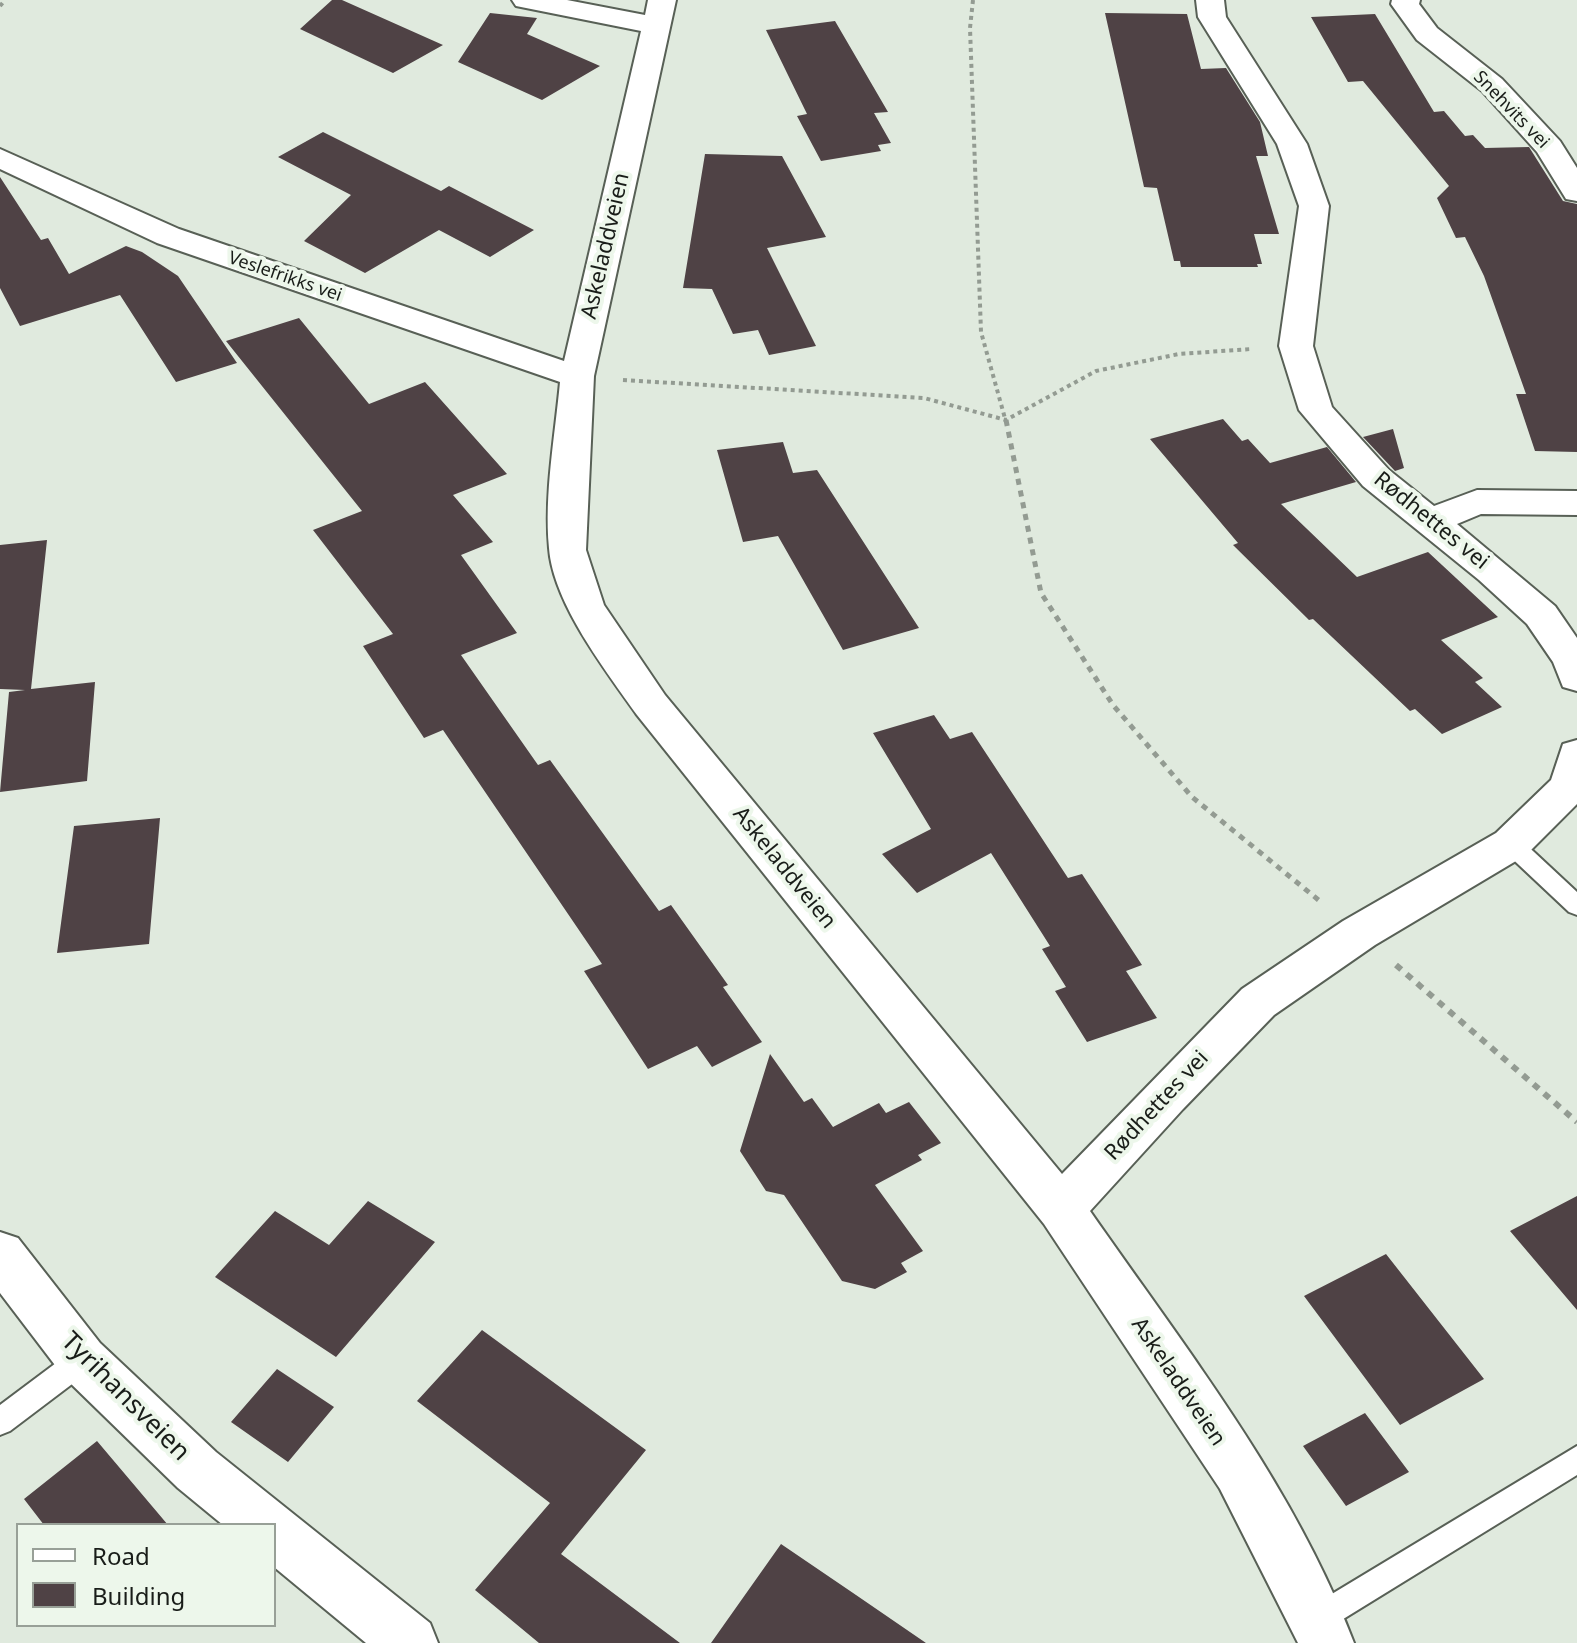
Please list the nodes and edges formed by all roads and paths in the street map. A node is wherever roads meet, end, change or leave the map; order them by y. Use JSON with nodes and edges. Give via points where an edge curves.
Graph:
{"nodes":[{"id":1,"x":5,"y":0,"type":"edge"},
{"id":2,"x":526,"y":0,"type":"edge"},
{"id":3,"x":973,"y":0,"type":"edge"},
{"id":4,"x":1210,"y":0,"type":"edge"},
{"id":5,"x":1406,"y":0,"type":"edge"},
{"id":6,"x":0,"y":6,"type":"edge"},
{"id":7,"x":660,"y":13,"type":"edge"},
{"id":8,"x":0,"y":158,"type":"edge"},
{"id":9,"x":1577,"y":192,"type":"edge"},
{"id":10,"x":1296,"y":346,"type":"junction"},
{"id":11,"x":577,"y":376,"type":"junction"},
{"id":12,"x":1006,"y":420,"type":"junction"},
{"id":13,"x":1577,"y":503,"type":"edge"},
{"id":14,"x":1431,"y":521,"type":"junction"},
{"id":15,"x":1577,"y":677,"type":"edge"},
{"id":16,"x":1575,"y":777,"type":"edge"},
{"id":17,"x":1511,"y":844,"type":"junction"},
{"id":18,"x":1577,"y":906,"type":"edge"},
{"id":19,"x":1359,"y":933,"type":"junction"},
{"id":20,"x":1577,"y":1122,"type":"edge"},
{"id":21,"x":1061,"y":1209,"type":"junction"},
{"id":22,"x":0,"y":1254,"type":"edge"},
{"id":23,"x":82,"y":1360,"type":"junction"},
{"id":24,"x":0,"y":1422,"type":"edge"},
{"id":25,"x":1577,"y":1459,"type":"edge"},
{"id":26,"x":263,"y":1523,"type":"edge"},
{"id":27,"x":276,"y":1534,"type":"edge"},
{"id":28,"x":1321,"y":1631,"type":"edge"},
{"id":29,"x":410,"y":1643,"type":"edge"}],
"edges":[{"from":1,"to":6,"type":"path"},
{"from":2,"to":7,"type":"street"},
{"from":3,"to":12,"type":"path","via":[[981,332]]},
{"from":4,"to":10,"type":"street","name":"Rødhettes vei","via":[[1212,17],[1292,144],[1314,206]]},
{"from":5,"to":9,"type":"street","name":"Snehvits vei","via":[[1427,34],[1492,85],[1549,147]]},
{"from":7,"to":11,"type":"street","name":"Askeladdveien"},
{"from":8,"to":11,"type":"street","name":"Veslefrikks vei","via":[[168,236]]},
{"from":10,"to":12,"type":"path","via":[[1179,354],[1096,371]]},
{"from":10,"to":14,"type":"street","name":"Rødhettes vei","via":[[1316,410],[1376,478]]},
{"from":11,"to":12,"type":"path","via":[[924,398]]},
{"from":11,"to":21,"type":"street","name":"Askeladdveien","via":[[567,550],[585,605],[651,705]]},
{"from":12,"to":19,"type":"path","via":[[1041,593],[1113,705],[1192,797]]},
{"from":13,"to":14,"type":"street","via":[[1477,502]]},
{"from":14,"to":15,"type":"street","name":"Rødhettes vei","via":[[1541,615],[1572,660]]},
{"from":16,"to":17,"type":"street","name":"Rødhettes vei"},
{"from":17,"to":18,"type":"lane"},
{"from":17,"to":19,"type":"street","name":"Rødhettes vei"},
{"from":19,"to":20,"type":"path"},
{"from":19,"to":21,"type":"street","name":"Rødhettes vei","via":[[1258,1002]]},
{"from":21,"to":28,"type":"street","name":"Askeladdveien","via":[[1239,1471]]},
{"from":22,"to":23,"type":"street","name":"Tyrihansveien"},
{"from":23,"to":24,"type":"lane"},
{"from":23,"to":26,"type":"street","name":"Tyrihansveien","via":[[197,1470]]},
{"from":25,"to":28,"type":"lane"},
{"from":27,"to":29,"type":"street"}]}
